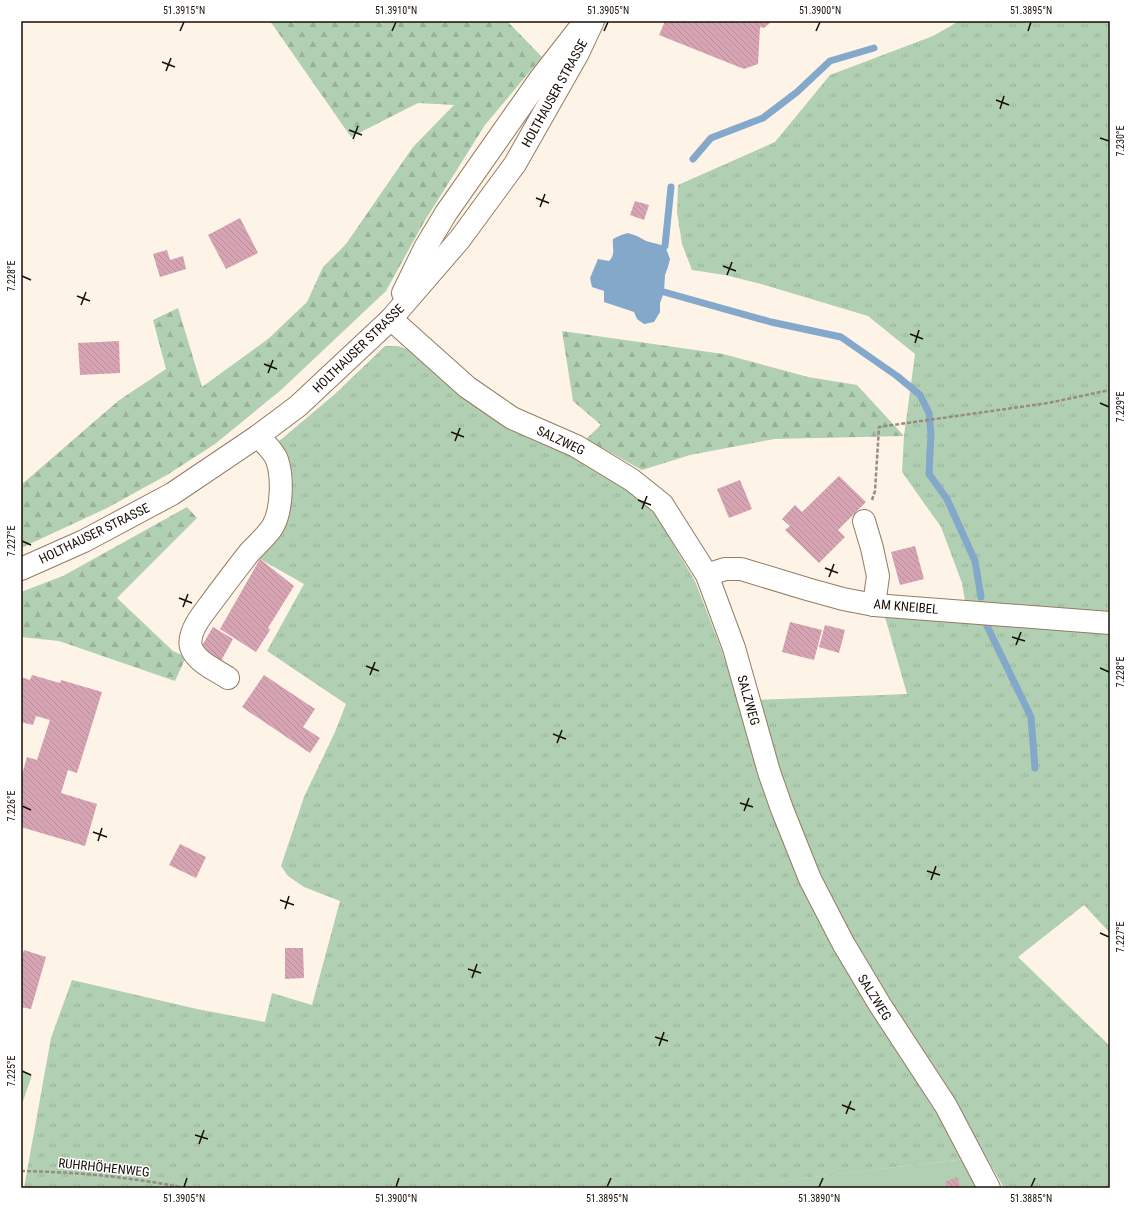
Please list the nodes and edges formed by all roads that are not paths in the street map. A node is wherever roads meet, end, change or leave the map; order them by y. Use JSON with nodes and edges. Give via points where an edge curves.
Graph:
{"nodes":[{"id":1,"x":586,"y":21,"type":"edge"},
{"id":2,"x":593,"y":21,"type":"edge"},
{"id":3,"x":391,"y":319,"type":"junction"},
{"id":4,"x":258,"y":436,"type":"junction"},
{"id":5,"x":864,"y":521,"type":"road end"},
{"id":6,"x":21,"y":569,"type":"edge"},
{"id":7,"x":707,"y":575,"type":"junction"},
{"id":8,"x":874,"y":604,"type":"junction"},
{"id":9,"x":1110,"y":623,"type":"edge"},
{"id":10,"x":228,"y":678,"type":"dead end"},
{"id":11,"x":989,"y":1188,"type":"edge"}],
"edges":[{"from":1,"to":3,"type":"street","via":[[540,79],[446,213],[425,248]]},
{"from":2,"to":3,"type":"street","name":"HOLTHAUSER STRASSE","via":[[578,53],[515,164],[460,239]]},
{"from":3,"to":4,"type":"street","name":"HOLTHAUSER STRASSE","via":[[298,406]]},
{"from":3,"to":7,"type":"street","name":"SALZWEG","via":[[467,387],[512,418],[576,446],[632,480],[662,504]]},
{"from":4,"to":6,"type":"street","name":"HOLTHAUSER STRASSE","via":[[172,494],[84,541]]},
{"from":4,"to":10,"type":"street","via":[[277,459],[280,474],[278,511],[273,525],[264,538],[243,560],[199,618],[191,637],[191,647],[196,656]]},
{"from":5,"to":8,"type":"street","via":[[878,576]]},
{"from":7,"to":8,"type":"street","name":"AM KNEIBEL","via":[[741,569],[829,595]]},
{"from":7,"to":11,"type":"street","name":"SALZWEG","via":[[734,648],[769,772],[810,879],[842,943],[946,1106]]},
{"from":8,"to":9,"type":"street","name":"AM KNEIBEL"}]}
